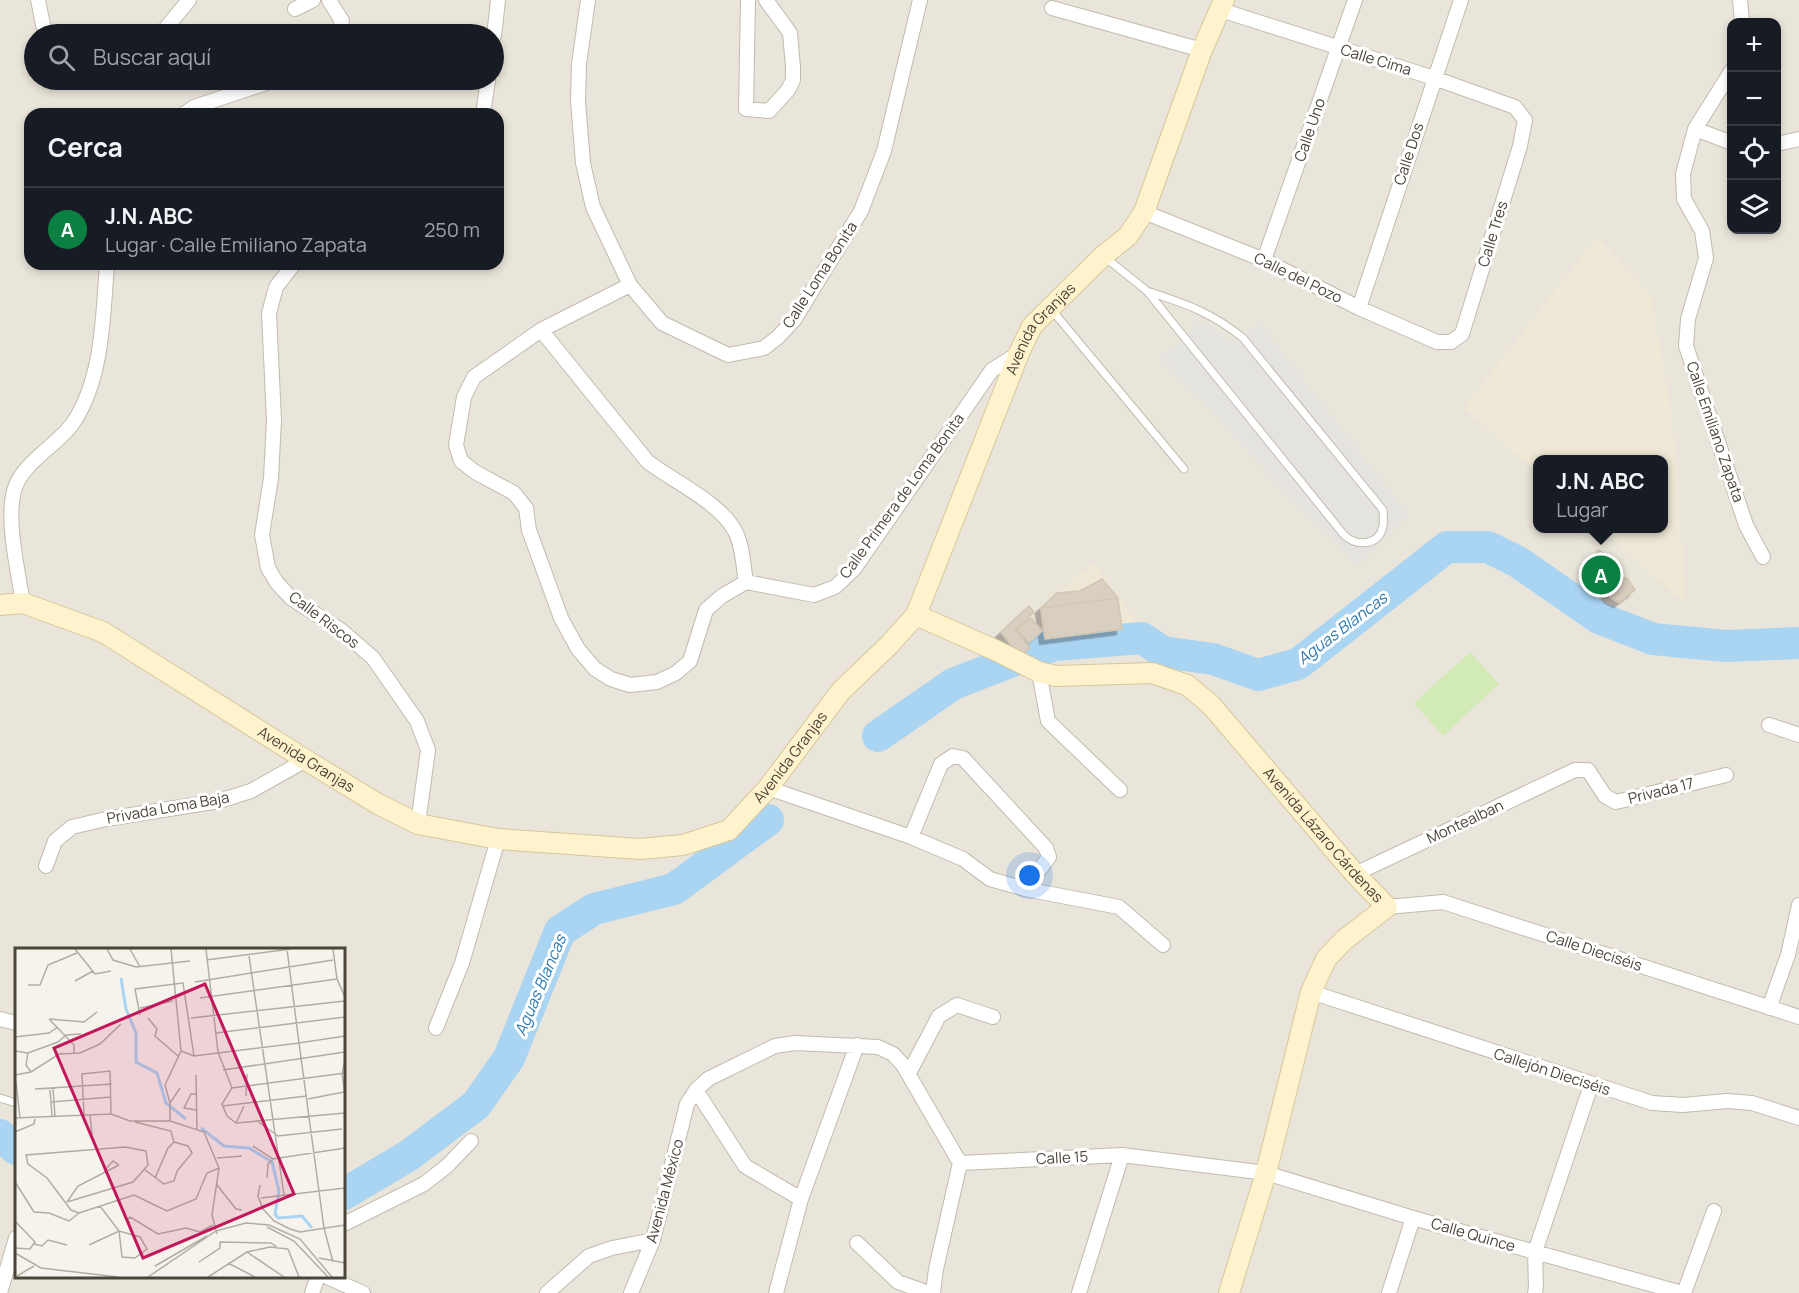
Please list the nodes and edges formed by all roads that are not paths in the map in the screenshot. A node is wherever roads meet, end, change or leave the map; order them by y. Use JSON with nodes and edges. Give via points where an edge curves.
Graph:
{"nodes":[{"id":1,"x":38,"y":0,"type":"edge"},
{"id":2,"x":189,"y":0,"type":"edge"},
{"id":3,"x":313,"y":0,"type":"edge"},
{"id":4,"x":329,"y":0,"type":"edge"},
{"id":5,"x":498,"y":0,"type":"edge"},
{"id":6,"x":588,"y":0,"type":"edge"},
{"id":7,"x":748,"y":0,"type":"edge"},
{"id":8,"x":766,"y":0,"type":"edge"},
{"id":9,"x":920,"y":0,"type":"edge"},
{"id":10,"x":1355,"y":0,"type":"edge"},
{"id":11,"x":1461,"y":0,"type":"edge"},
{"id":12,"x":1740,"y":0,"type":"edge"},
{"id":13,"x":1223,"y":5,"type":"edge"},
{"id":14,"x":1052,"y":8,"type":"dead end"},
{"id":15,"x":296,"y":9,"type":"dead end"},
{"id":16,"x":1742,"y":18,"type":"edge"},
{"id":17,"x":43,"y":24,"type":"edge"},
{"id":18,"x":169,"y":24,"type":"edge"},
{"id":19,"x":341,"y":24,"type":"edge"},
{"id":20,"x":495,"y":24,"type":"edge"},
{"id":21,"x":1339,"y":48,"type":"junction"},
{"id":22,"x":1202,"y":50,"type":"junction"},
{"id":23,"x":1730,"y":72,"type":"edge"},
{"id":24,"x":1434,"y":78,"type":"junction"},
{"id":25,"x":245,"y":90,"type":"edge"},
{"id":26,"x":487,"y":90,"type":"edge"},
{"id":27,"x":193,"y":108,"type":"edge"},
{"id":28,"x":484,"y":108,"type":"edge"},
{"id":29,"x":1526,"y":120,"type":"joint"},
{"id":30,"x":1695,"y":129,"type":"junction"},
{"id":31,"x":1799,"y":140,"type":"edge"},
{"id":32,"x":1727,"y":141,"type":"edge"},
{"id":33,"x":1781,"y":143,"type":"edge"},
{"id":34,"x":1144,"y":212,"type":"junction"},
{"id":35,"x":1103,"y":256,"type":"junction"},
{"id":36,"x":1264,"y":260,"type":"junction"},
{"id":37,"x":106,"y":270,"type":"edge"},
{"id":38,"x":289,"y":270,"type":"edge"},
{"id":39,"x":630,"y":285,"type":"junction"},
{"id":40,"x":1147,"y":291,"type":"junction"},
{"id":41,"x":1049,"y":307,"type":"junction"},
{"id":42,"x":1359,"y":308,"type":"junction"},
{"id":43,"x":541,"y":330,"type":"junction"},
{"id":44,"x":1451,"y":342,"type":"joint"},
{"id":45,"x":1019,"y":353,"type":"junction"},
{"id":46,"x":1184,"y":469,"type":"dead end"},
{"id":47,"x":1763,"y":557,"type":"dead end"},
{"id":48,"x":746,"y":582,"type":"junction"},
{"id":49,"x":23,"y":603,"type":"junction"},
{"id":50,"x":0,"y":604,"type":"edge"},
{"id":51,"x":916,"y":615,"type":"junction"},
{"id":52,"x":1039,"y":672,"type":"junction"},
{"id":53,"x":1769,"y":725,"type":"dead end"},
{"id":54,"x":1799,"y":735,"type":"edge"},
{"id":55,"x":306,"y":760,"type":"junction"},
{"id":56,"x":1575,"y":770,"type":"joint"},
{"id":57,"x":1726,"y":775,"type":"dead end"},
{"id":58,"x":768,"y":788,"type":"junction"},
{"id":59,"x":1120,"y":790,"type":"dead end"},
{"id":60,"x":418,"y":824,"type":"junction"},
{"id":61,"x":911,"y":837,"type":"junction"},
{"id":62,"x":498,"y":839,"type":"junction"},
{"id":63,"x":46,"y":866,"type":"dead end"},
{"id":64,"x":1355,"y":874,"type":"junction"},
{"id":65,"x":1025,"y":889,"type":"junction"},
{"id":66,"x":1799,"y":905,"type":"edge"},
{"id":67,"x":1387,"y":907,"type":"junction"},
{"id":68,"x":1163,"y":945,"type":"dead end"},
{"id":69,"x":1311,"y":992,"type":"junction"},
{"id":70,"x":1769,"y":1008,"type":"junction"},
{"id":71,"x":993,"y":1017,"type":"dead end"},
{"id":72,"x":1799,"y":1017,"type":"edge"},
{"id":73,"x":0,"y":1019,"type":"edge"},
{"id":74,"x":15,"y":1023,"type":"edge"},
{"id":75,"x":436,"y":1028,"type":"dead end"},
{"id":76,"x":858,"y":1045,"type":"junction"},
{"id":77,"x":909,"y":1074,"type":"junction"},
{"id":78,"x":1591,"y":1085,"type":"junction"},
{"id":79,"x":696,"y":1090,"type":"junction"},
{"id":80,"x":0,"y":1098,"type":"edge"},
{"id":81,"x":15,"y":1103,"type":"edge"},
{"id":82,"x":1799,"y":1118,"type":"edge"},
{"id":83,"x":471,"y":1141,"type":"dead end"},
{"id":84,"x":1122,"y":1155,"type":"junction"},
{"id":85,"x":960,"y":1163,"type":"junction"},
{"id":86,"x":1266,"y":1173,"type":"junction"},
{"id":87,"x":801,"y":1199,"type":"junction"},
{"id":88,"x":1714,"y":1211,"type":"dead end"},
{"id":89,"x":1413,"y":1218,"type":"junction"},
{"id":90,"x":345,"y":1224,"type":"edge"},
{"id":91,"x":653,"y":1240,"type":"junction"},
{"id":92,"x":15,"y":1241,"type":"edge"},
{"id":93,"x":857,"y":1243,"type":"dead end"},
{"id":94,"x":1535,"y":1252,"type":"junction"},
{"id":95,"x":317,"y":1278,"type":"edge"},
{"id":96,"x":329,"y":1278,"type":"edge"},
{"id":97,"x":0,"y":1293,"type":"edge"},
{"id":98,"x":312,"y":1293,"type":"edge"},
{"id":99,"x":363,"y":1293,"type":"edge"},
{"id":100,"x":547,"y":1293,"type":"edge"},
{"id":101,"x":632,"y":1293,"type":"edge"},
{"id":102,"x":776,"y":1293,"type":"edge"},
{"id":103,"x":931,"y":1293,"type":"edge"},
{"id":104,"x":1079,"y":1293,"type":"edge"},
{"id":105,"x":1229,"y":1293,"type":"edge"},
{"id":106,"x":1389,"y":1293,"type":"edge"},
{"id":107,"x":1535,"y":1293,"type":"edge"},
{"id":108,"x":1683,"y":1293,"type":"edge"}],
"edges":[{"from":1,"to":17,"type":"street"},
{"from":2,"to":18,"type":"street"},
{"from":3,"to":15,"type":"street"},
{"from":4,"to":19,"type":"street"},
{"from":5,"to":20,"type":"street"},
{"from":6,"to":39,"type":"street","name":"Calle Loma Bonita","via":[[579,64],[583,162],[592,207]]},
{"from":7,"to":8,"type":"street","via":[[746,109],[769,111],[788,90],[793,67],[790,33]]},
{"from":9,"to":39,"type":"street","name":"Calle Loma Bonita","via":[[884,151],[861,212],[794,320],[778,337],[764,348],[728,356],[662,322]]},
{"from":10,"to":21,"type":"street","name":"Calle Uno"},
{"from":11,"to":24,"type":"street","name":"Calle Dos"},
{"from":12,"to":16,"type":"street"},
{"from":13,"to":21,"type":"street","name":"Calle Cima"},
{"from":13,"to":22,"type":"main road","name":"Avenida Granjas"},
{"from":14,"to":22,"type":"street"},
{"from":21,"to":24,"type":"street","name":"Calle Cima"},
{"from":21,"to":36,"type":"street","name":"Calle Uno"},
{"from":22,"to":34,"type":"main road","name":"Avenida Granjas"},
{"from":23,"to":30,"type":"street","name":"Calle Emiliano Zapata"},
{"from":24,"to":29,"type":"street","name":"Calle Cima","via":[[1515,107]]},
{"from":24,"to":42,"type":"street","name":"Calle Dos"},
{"from":25,"to":27,"type":"street"},
{"from":26,"to":28,"type":"street"},
{"from":29,"to":44,"type":"street","name":"Calle Tres","via":[[1462,334]]},
{"from":30,"to":32,"type":"street"},
{"from":30,"to":47,"type":"street","name":"Calle Emiliano Zapata","via":[[1683,174],[1684,199],[1702,231],[1706,258],[1688,319],[1686,346],[1746,525]]},
{"from":31,"to":33,"type":"street"},
{"from":34,"to":35,"type":"main road","name":"Avenida Granjas","via":[[1128,236]]},
{"from":34,"to":36,"type":"street","name":"Calle del Pozo"},
{"from":35,"to":40,"type":"lane"},
{"from":35,"to":41,"type":"main road","name":"Avenida Granjas"},
{"from":36,"to":42,"type":"street","name":"Calle del Pozo"},
{"from":37,"to":49,"type":"street","via":[[98,361],[84,401],[73,423],[14,488],[10,511]]},
{"from":38,"to":60,"type":"street","name":"Calle Riscos","via":[[276,287],[269,313],[274,420],[271,478],[262,535],[268,568],[291,598],[373,657],[417,721],[428,750]]},
{"from":39,"to":43,"type":"street"},
{"from":40,"to":40,"type":"lane","via":[[1344,536],[1358,544],[1373,540],[1383,527],[1383,510],[1244,338],[1192,305]]},
{"from":41,"to":45,"type":"main road","name":"Avenida Granjas","via":[[1032,326]]},
{"from":41,"to":46,"type":"lane"},
{"from":42,"to":44,"type":"street","name":"Calle del Pozo","via":[[1437,342]]},
{"from":43,"to":48,"type":"street","via":[[647,461],[722,514],[735,531]]},
{"from":43,"to":48,"type":"street","via":[[474,377],[464,397],[456,445],[461,461],[514,494],[526,508],[529,530],[557,607],[578,650],[595,669],[611,679],[630,685],[657,682],[690,661],[706,610]]},
{"from":45,"to":48,"type":"street","name":"Calle Primera de Loma Bonita","via":[[992,370],[854,569],[835,587],[814,595]]},
{"from":45,"to":51,"type":"main road","name":"Avenida Granjas"},
{"from":49,"to":50,"type":"main road","name":"Avenida Granjas"},
{"from":49,"to":55,"type":"main road","name":"Avenida Granjas","via":[[103,632]]},
{"from":51,"to":52,"type":"main road","name":"Avenida Lázaro Cárdenas"},
{"from":51,"to":58,"type":"main road","name":"Avenida Granjas","via":[[841,691]]},
{"from":52,"to":59,"type":"street","via":[[1048,721]]},
{"from":52,"to":64,"type":"main road","name":"Avenida Lázaro Cárdenas","via":[[1056,676],[1152,674],[1187,685],[1211,705]]},
{"from":53,"to":54,"type":"street"},
{"from":55,"to":60,"type":"main road","name":"Avenida Granjas"},
{"from":55,"to":63,"type":"street","name":"Privada Loma Baja","via":[[250,791],[219,801],[72,827],[55,841]]},
{"from":56,"to":57,"type":"street","name":"Privada 17","via":[[1588,770],[1605,796],[1616,802]]},
{"from":56,"to":64,"type":"street","name":"Montealban"},
{"from":58,"to":61,"type":"street"},
{"from":58,"to":62,"type":"main road","name":"Avenida Granjas","via":[[729,830],[683,845],[640,849]]},
{"from":60,"to":62,"type":"main road","name":"Avenida Granjas"},
{"from":61,"to":65,"type":"street","via":[[963,859],[990,879]]},
{"from":61,"to":65,"type":"street","via":[[941,764],[953,756],[963,759],[1046,848],[1048,857]]},
{"from":62,"to":75,"type":"street","via":[[462,963]]},
{"from":64,"to":67,"type":"main road","name":"Avenida Lázaro Cárdenas"},
{"from":65,"to":68,"type":"street","via":[[1119,907]]},
{"from":66,"to":70,"type":"street","via":[[1788,955]]},
{"from":67,"to":69,"type":"main road","name":"Avenida Lázaro Cárdenas","via":[[1326,959]]},
{"from":67,"to":70,"type":"street","name":"Calle Dieciséis","via":[[1443,902]]},
{"from":69,"to":78,"type":"street","name":"Callejón Dieciséis"},
{"from":69,"to":86,"type":"main road","name":"Avenida Lázaro Cárdenas"},
{"from":70,"to":72,"type":"street","name":"Calle Dieciséis"},
{"from":71,"to":77,"type":"street","via":[[957,1005],[939,1016]]},
{"from":73,"to":74,"type":"street"},
{"from":76,"to":77,"type":"street","via":[[878,1047],[893,1054]]},
{"from":76,"to":79,"type":"street","via":[[775,1046],[708,1079]]},
{"from":76,"to":87,"type":"street"},
{"from":77,"to":85,"type":"street"},
{"from":78,"to":82,"type":"street","name":"Callejón Dieciséis","via":[[1652,1103],[1752,1103]]},
{"from":78,"to":94,"type":"street"},
{"from":79,"to":87,"type":"street","via":[[745,1166]]},
{"from":79,"to":91,"type":"street","name":"Avenida México","via":[[687,1104]]},
{"from":80,"to":81,"type":"lane"},
{"from":83,"to":90,"type":"street","via":[[424,1184]]},
{"from":84,"to":85,"type":"street","name":"Calle 15"},
{"from":84,"to":86,"type":"street","name":"Calle 15"},
{"from":84,"to":104,"type":"street"},
{"from":85,"to":103,"type":"street"},
{"from":86,"to":89,"type":"street","name":"Calle Quince"},
{"from":86,"to":105,"type":"main road","name":"Avenida Lázaro Cárdenas"},
{"from":87,"to":102,"type":"street"},
{"from":88,"to":108,"type":"street"},
{"from":89,"to":94,"type":"street","name":"Calle Quince"},
{"from":89,"to":106,"type":"street"},
{"from":91,"to":100,"type":"street","via":[[589,1256]]},
{"from":91,"to":101,"type":"street","name":"Avenida México"},
{"from":92,"to":97,"type":"street"},
{"from":93,"to":103,"type":"street","via":[[898,1282]]},
{"from":94,"to":107,"type":"street"},
{"from":94,"to":108,"type":"street","name":"Calle Quince"},
{"from":95,"to":98,"type":"street"},
{"from":96,"to":99,"type":"street"}]}
